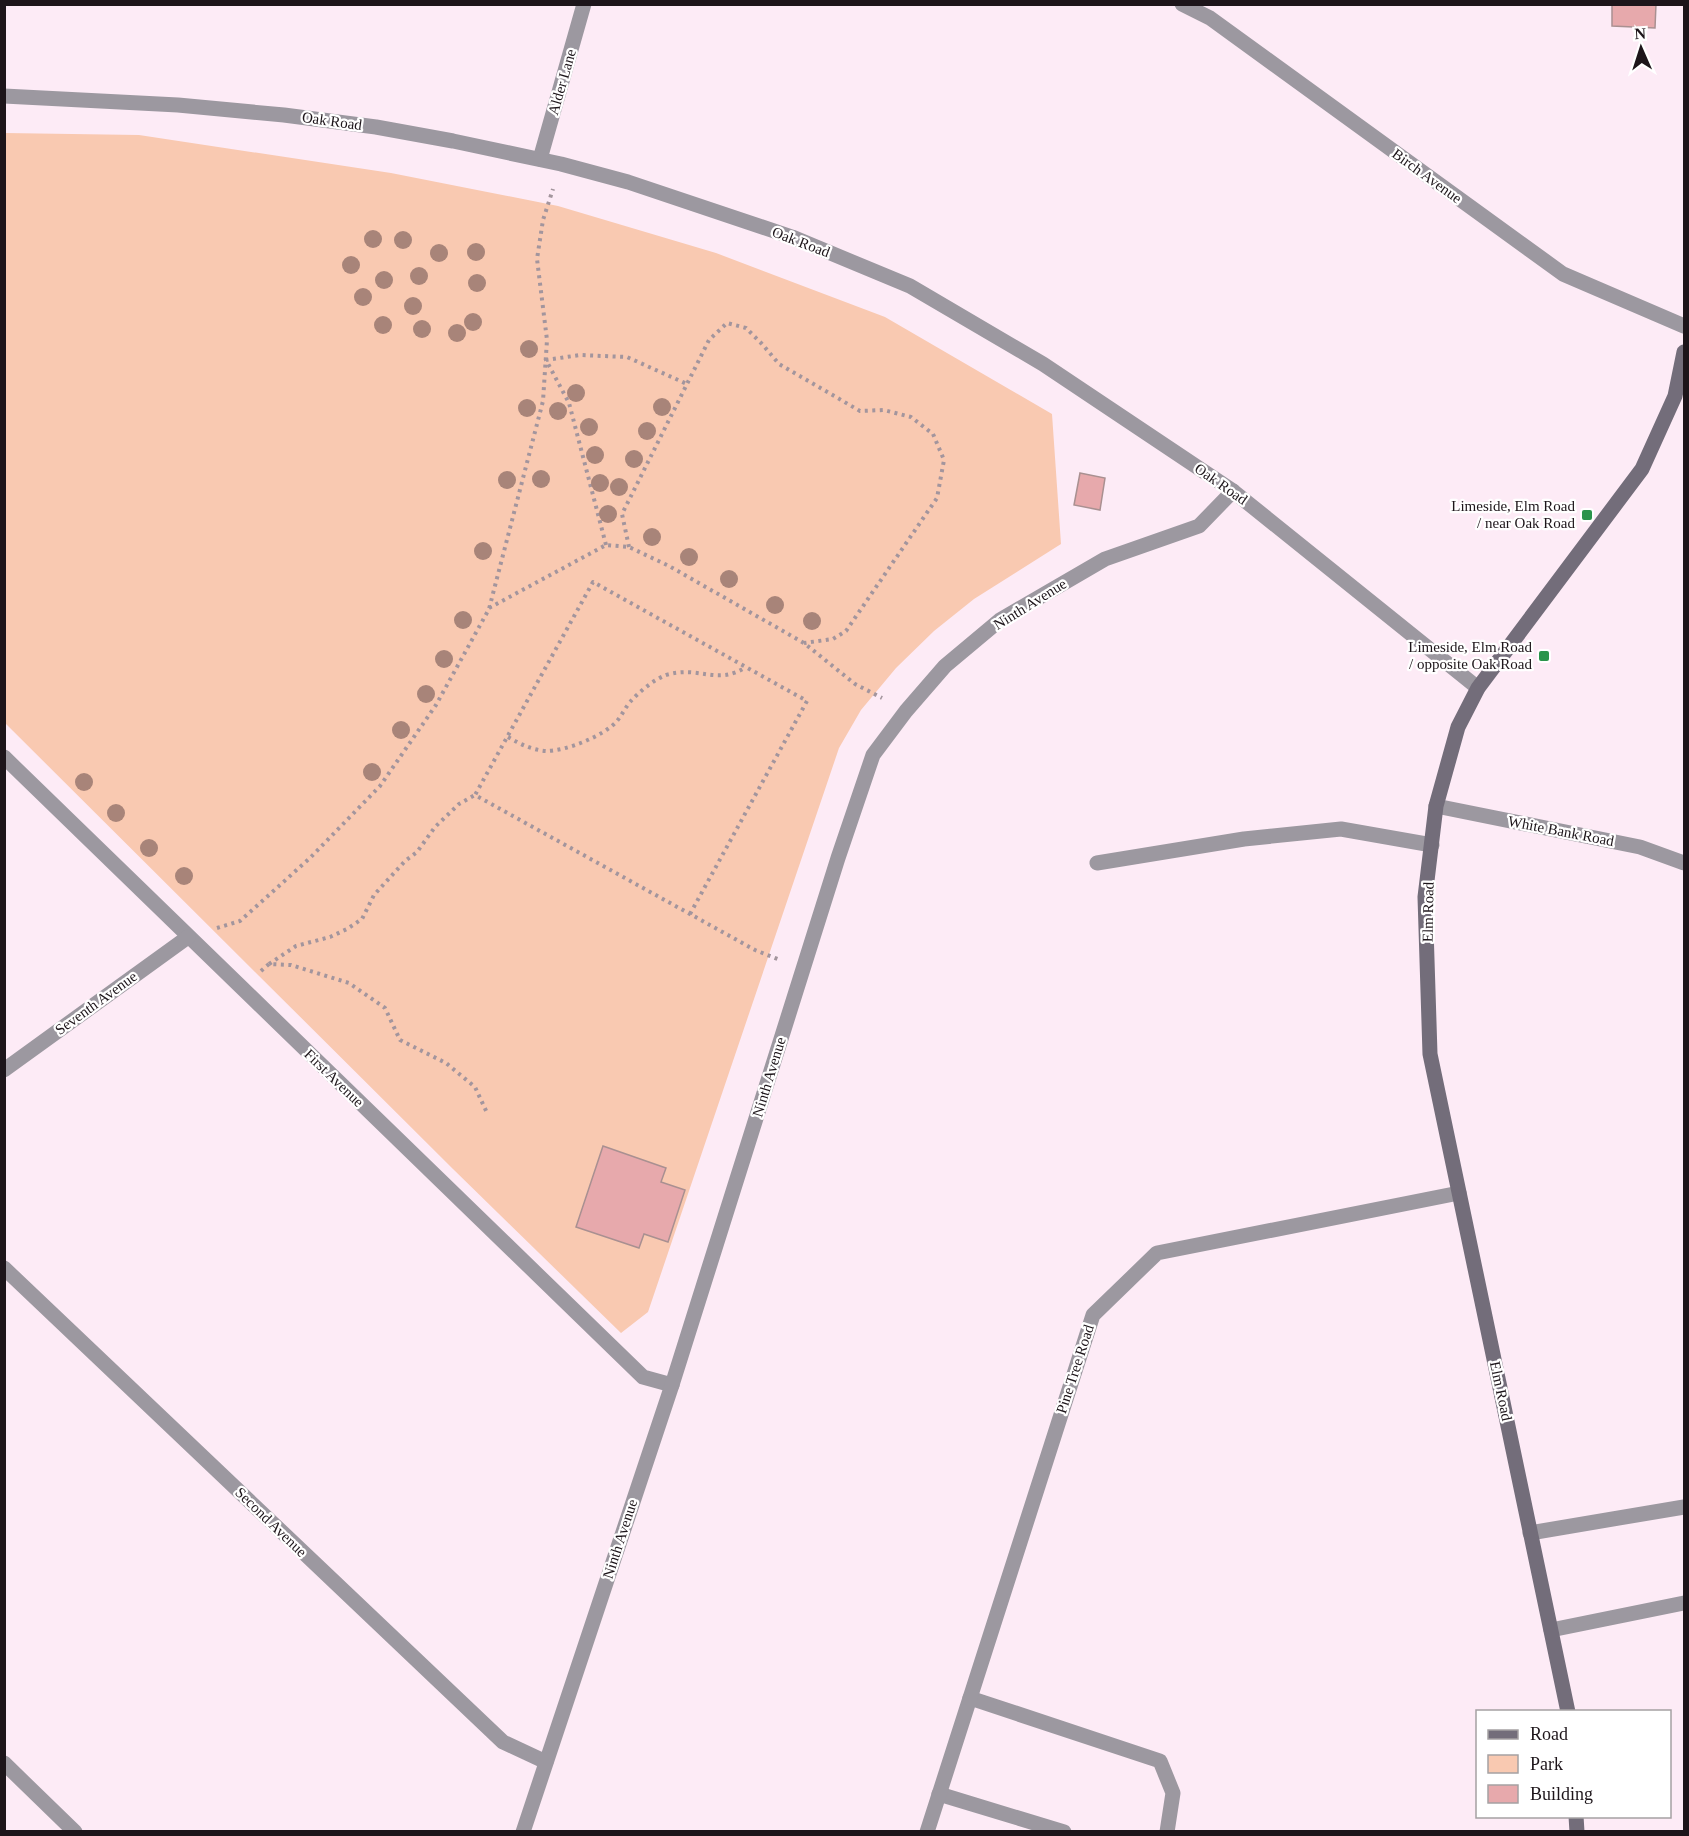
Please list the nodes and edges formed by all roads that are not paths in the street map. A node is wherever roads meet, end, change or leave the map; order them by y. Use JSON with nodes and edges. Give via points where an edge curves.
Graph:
{"nodes":[{"id":1,"x":584,"y":4,"type":"edge"},
{"id":2,"x":1182,"y":4,"type":"edge"},
{"id":3,"x":1214,"y":11,"type":"edge"},
{"id":4,"x":4,"y":96,"type":"edge"},
{"id":5,"x":540,"y":159,"type":"junction"},
{"id":6,"x":1684,"y":326,"type":"edge"},
{"id":7,"x":1684,"y":352,"type":"edge"},
{"id":8,"x":1233,"y":491,"type":"junction"},
{"id":9,"x":1478,"y":688,"type":"junction"},
{"id":10,"x":4,"y":757,"type":"edge"},
{"id":11,"x":1437,"y":806,"type":"junction"},
{"id":12,"x":1432,"y":845,"type":"junction"},
{"id":13,"x":1097,"y":863,"type":"dead end"},
{"id":14,"x":1684,"y":863,"type":"edge"},
{"id":15,"x":188,"y":937,"type":"junction"},
{"id":16,"x":4,"y":1070,"type":"edge"},
{"id":17,"x":1459,"y":1193,"type":"junction"},
{"id":18,"x":4,"y":1268,"type":"edge"},
{"id":19,"x":672,"y":1385,"type":"junction"},
{"id":20,"x":1684,"y":1507,"type":"edge"},
{"id":21,"x":1530,"y":1533,"type":"junction"},
{"id":22,"x":1684,"y":1603,"type":"edge"},
{"id":23,"x":1551,"y":1630,"type":"junction"},
{"id":24,"x":970,"y":1698,"type":"junction"},
{"id":25,"x":1568,"y":1710,"type":"edge"},
{"id":26,"x":4,"y":1762,"type":"edge"},
{"id":27,"x":546,"y":1762,"type":"junction"},
{"id":28,"x":939,"y":1794,"type":"junction"},
{"id":29,"x":75,"y":1832,"type":"edge"},
{"id":30,"x":523,"y":1832,"type":"edge"},
{"id":31,"x":927,"y":1832,"type":"edge"},
{"id":32,"x":1064,"y":1832,"type":"edge"},
{"id":33,"x":1167,"y":1832,"type":"edge"}],
"edges":[{"from":1,"to":5,"type":"street","name":"Alder Lane"},
{"from":2,"to":3,"type":"street","name":"Birch Avenue"},
{"from":3,"to":6,"type":"street","name":"Birch Avenue","via":[[1563,274]]},
{"from":4,"to":5,"type":"street","name":"Oak Road","via":[[284,115],[376,127]]},
{"from":5,"to":8,"type":"street","name":"Oak Road","via":[[628,182],[792,237],[910,286],[1043,364]]},
{"from":7,"to":9,"type":"street","name":"Elm Road","via":[[1676,396],[1642,469]]},
{"from":8,"to":9,"type":"street","name":"Oak Road"},
{"from":8,"to":19,"type":"street","name":"Ninth Avenue","via":[[1199,526],[1105,559],[1000,620],[945,666],[873,755]]},
{"from":9,"to":11,"type":"street","name":"Elm Road","via":[[1458,728]]},
{"from":10,"to":15,"type":"street","name":"First Avenue"},
{"from":11,"to":12,"type":"street","name":"Elm Road"},
{"from":11,"to":14,"type":"street","name":"White Bank Road","via":[[1640,847]]},
{"from":12,"to":13,"type":"street","via":[[1341,829],[1244,838]]},
{"from":12,"to":17,"type":"street","name":"Elm Road","via":[[1425,897],[1430,1054]]},
{"from":15,"to":16,"type":"street","name":"Seventh Avenue"},
{"from":15,"to":19,"type":"street","name":"First Avenue","via":[[643,1377]]},
{"from":17,"to":21,"type":"street","name":"Elm Road"},
{"from":17,"to":24,"type":"street","name":"Pine Tree Road","via":[[1156,1253],[1093,1316]]},
{"from":18,"to":27,"type":"street","name":"Second Avenue","via":[[503,1742]]},
{"from":19,"to":27,"type":"street","name":"Ninth Avenue"},
{"from":20,"to":21,"type":"street"},
{"from":21,"to":23,"type":"street","name":"Elm Road"},
{"from":22,"to":23,"type":"street"},
{"from":23,"to":25,"type":"street","name":"Elm Road"},
{"from":24,"to":28,"type":"street","name":"Pine Tree Road"},
{"from":24,"to":33,"type":"street","via":[[1160,1761],[1173,1793]]},
{"from":26,"to":29,"type":"street"},
{"from":27,"to":30,"type":"street","name":"Ninth Avenue"},
{"from":28,"to":31,"type":"street","name":"Pine Tree Road"},
{"from":28,"to":32,"type":"street"}]}
